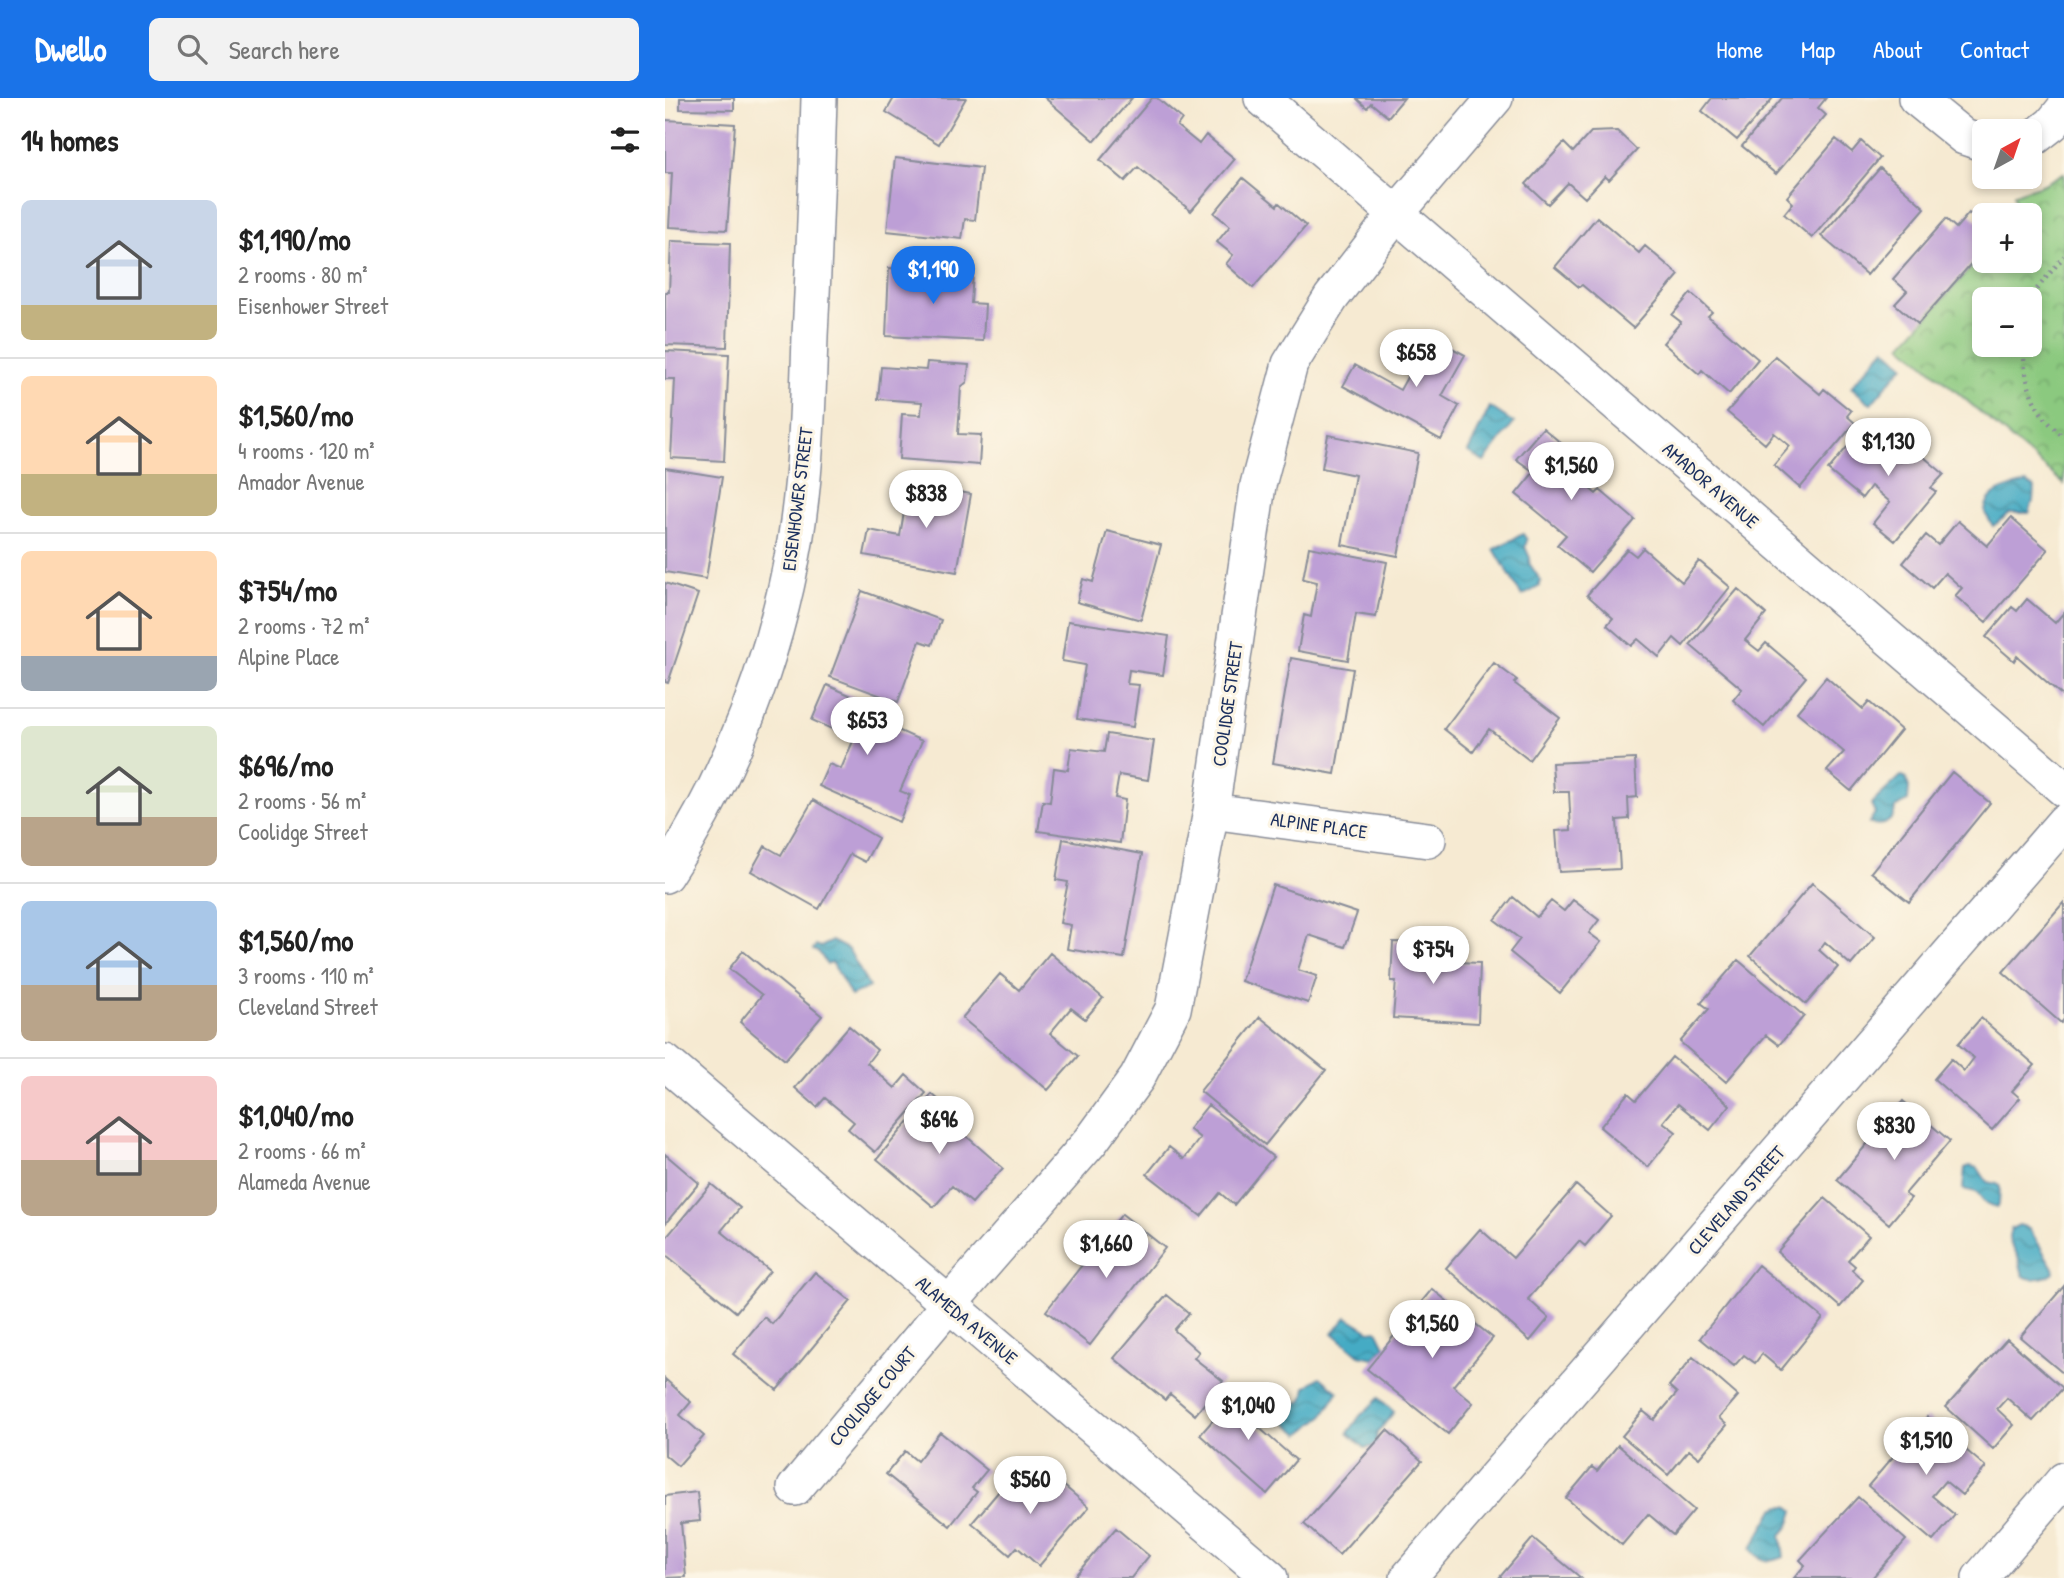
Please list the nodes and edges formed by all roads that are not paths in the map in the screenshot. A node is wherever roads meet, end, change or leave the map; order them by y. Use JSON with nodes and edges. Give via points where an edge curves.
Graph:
{"nodes":[{"id":1,"x":819,"y":98,"type":"edge"},
{"id":2,"x":1262,"y":98,"type":"edge"},
{"id":3,"x":1495,"y":98,"type":"edge"},
{"id":4,"x":1916,"y":98,"type":"edge"},
{"id":5,"x":2064,"y":109,"type":"edge"},
{"id":6,"x":2042,"y":132,"type":"edge"},
{"id":7,"x":1972,"y":140,"type":"edge"},
{"id":8,"x":1396,"y":214,"type":"junction"},
{"id":9,"x":2064,"y":789,"type":"edge"},
{"id":10,"x":1211,"y":811,"type":"junction"},
{"id":11,"x":2064,"y":822,"type":"edge"},
{"id":12,"x":1428,"y":840,"type":"dead end"},
{"id":13,"x":665,"y":875,"type":"edge"},
{"id":14,"x":665,"y":1062,"type":"edge"},
{"id":15,"x":949,"y":1304,"type":"junction"},
{"id":16,"x":2064,"y":1480,"type":"edge"},
{"id":17,"x":795,"y":1488,"type":"dead end"},
{"id":18,"x":1270,"y":1578,"type":"edge"},
{"id":19,"x":1408,"y":1578,"type":"edge"},
{"id":20,"x":1980,"y":1578,"type":"edge"}],
"edges":[{"from":1,"to":13,"type":"street","name":"EISENHOWER STREET","via":[[806,436],[790,564],[758,685],[694,828]]},
{"from":2,"to":8,"type":"street","name":"AMADOR AVENUE"},
{"from":3,"to":8,"type":"street","name":"COOLIDGE STREET"},
{"from":4,"to":7,"type":"street"},
{"from":5,"to":6,"type":"street"},
{"from":8,"to":9,"type":"street","name":"AMADOR AVENUE"},
{"from":8,"to":10,"type":"street","name":"COOLIDGE STREET","via":[[1331,298],[1290,364],[1258,485]]},
{"from":10,"to":12,"type":"street","name":"ALPINE PLACE"},
{"from":10,"to":15,"type":"street","name":"COOLIDGE STREET","via":[[1173,1009],[1136,1078],[1091,1141]]},
{"from":11,"to":19,"type":"street","name":"CLEVELAND STREET"},
{"from":14,"to":15,"type":"street","name":"ALAMEDA AVENUE"},
{"from":15,"to":17,"type":"street","name":"COOLIDGE COURT"},
{"from":15,"to":18,"type":"street","name":"ALAMEDA AVENUE"},
{"from":16,"to":20,"type":"street"}]}
